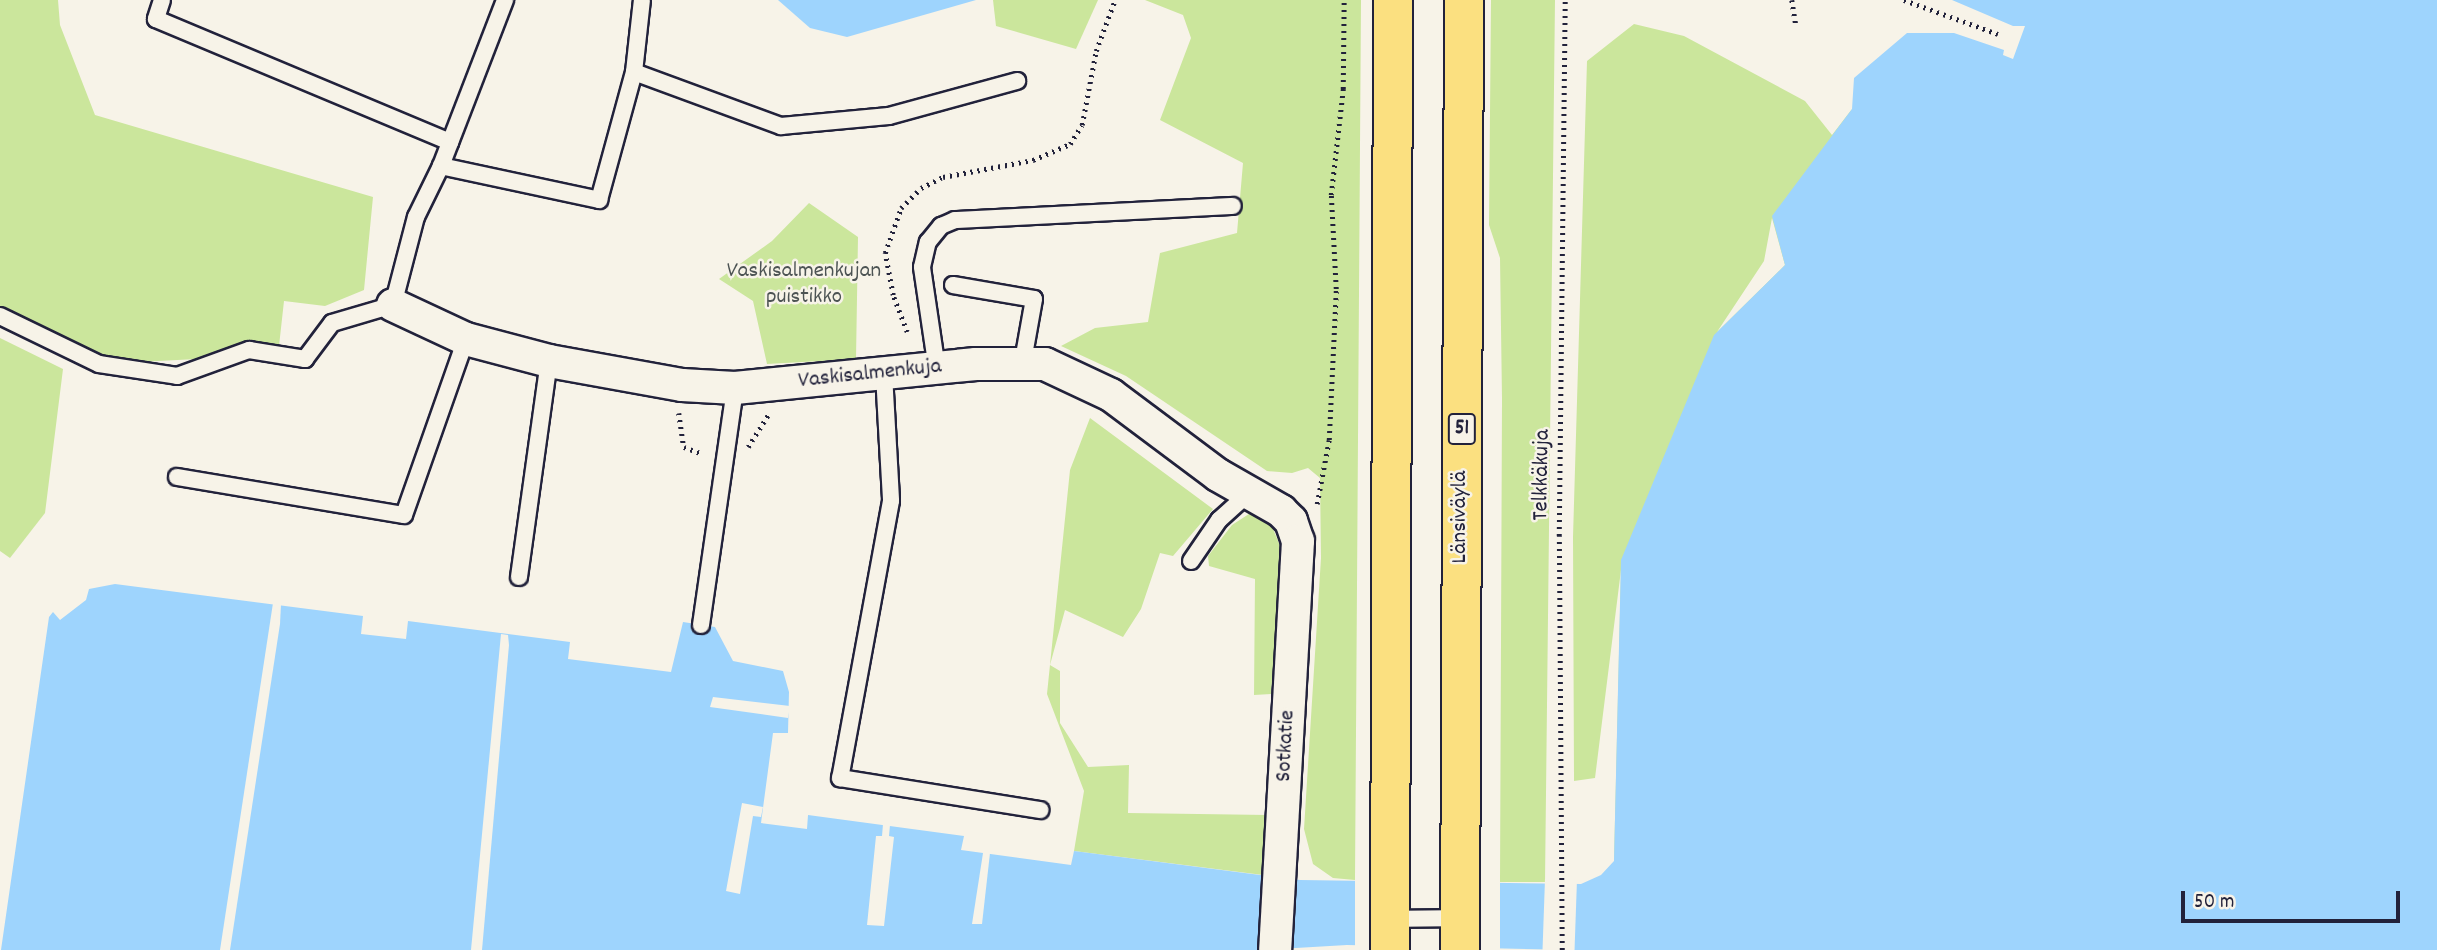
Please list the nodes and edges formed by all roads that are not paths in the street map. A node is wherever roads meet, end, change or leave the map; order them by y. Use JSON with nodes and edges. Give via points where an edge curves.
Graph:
{"nodes":[{"id":1,"x":162,"y":0,"type":"edge"},
{"id":2,"x":505,"y":0,"type":"edge"},
{"id":3,"x":642,"y":0,"type":"edge"},
{"id":4,"x":1393,"y":0,"type":"edge"},
{"id":5,"x":1464,"y":0,"type":"edge"},
{"id":6,"x":634,"y":72,"type":"junction"},
{"id":7,"x":1017,"y":81,"type":"dead end"},
{"id":8,"x":450,"y":142,"type":"junction"},
{"id":9,"x":441,"y":166,"type":"junction"},
{"id":10,"x":1233,"y":206,"type":"dead end"},
{"id":11,"x":953,"y":285,"type":"dead end"},
{"id":12,"x":393,"y":304,"type":"junction"},
{"id":13,"x":0,"y":316,"type":"edge"},
{"id":14,"x":466,"y":339,"type":"junction"},
{"id":15,"x":550,"y":361,"type":"junction"},
{"id":16,"x":1023,"y":361,"type":"junction"},
{"id":17,"x":937,"y":369,"type":"junction"},
{"id":18,"x":884,"y":374,"type":"junction"},
{"id":19,"x":735,"y":388,"type":"junction"},
{"id":20,"x":177,"y":477,"type":"dead end"},
{"id":21,"x":1250,"y":492,"type":"junction"},
{"id":22,"x":1298,"y":541,"type":"joint"},
{"id":23,"x":1191,"y":561,"type":"dead end"},
{"id":24,"x":519,"y":578,"type":"dead end"},
{"id":25,"x":701,"y":625,"type":"dead end"},
{"id":26,"x":1040,"y":810,"type":"dead end"},
{"id":27,"x":1460,"y":934,"type":"edge"},
{"id":28,"x":1390,"y":935,"type":"edge"},
{"id":29,"x":1275,"y":950,"type":"edge"}],
"edges":[{"from":1,"to":8,"type":"lane","via":[[156,19]]},
{"from":2,"to":8,"type":"lane"},
{"from":3,"to":6,"type":"lane"},
{"from":4,"to":28,"type":"highway"},
{"from":5,"to":27,"type":"highway","name":"Länsiväylä","number":"51"},
{"from":6,"to":7,"type":"lane","via":[[781,126],[888,116]]},
{"from":6,"to":9,"type":"lane","via":[[599,200]]},
{"from":8,"to":9,"type":"lane"},
{"from":9,"to":12,"type":"lane","via":[[416,216]]},
{"from":10,"to":17,"type":"lane","via":[[955,220],[941,226],[928,242],[922,267]]},
{"from":11,"to":16,"type":"lane","via":[[1034,299]]},
{"from":12,"to":13,"type":"lane","via":[[332,323],[305,359],[249,350],[177,376],[99,364]]},
{"from":12,"to":14,"type":"street","name":"Vaskisalmenkuja"},
{"from":14,"to":15,"type":"street","name":"Vaskisalmenkuja"},
{"from":14,"to":20,"type":"lane","via":[[404,515]]},
{"from":15,"to":19,"type":"street","name":"Vaskisalmenkuja","via":[[682,385]]},
{"from":15,"to":24,"type":"lane"},
{"from":16,"to":17,"type":"street","name":"Vaskisalmenkuja"},
{"from":16,"to":21,"type":"street","name":"Vaskisalmenkuja","via":[[1080,378],[1111,395],[1218,475]]},
{"from":17,"to":18,"type":"street","name":"Vaskisalmenkuja"},
{"from":18,"to":19,"type":"street","name":"Vaskisalmenkuja"},
{"from":18,"to":26,"type":"lane","via":[[891,500],[840,778]]},
{"from":19,"to":25,"type":"lane"},
{"from":21,"to":22,"type":"street","name":"Vaskisalmenkuja","via":[[1291,521]]},
{"from":21,"to":23,"type":"lane","via":[[1219,520]]},
{"from":22,"to":29,"type":"street","name":"Sotkatie"},
{"from":27,"to":28,"type":"lane"}]}
